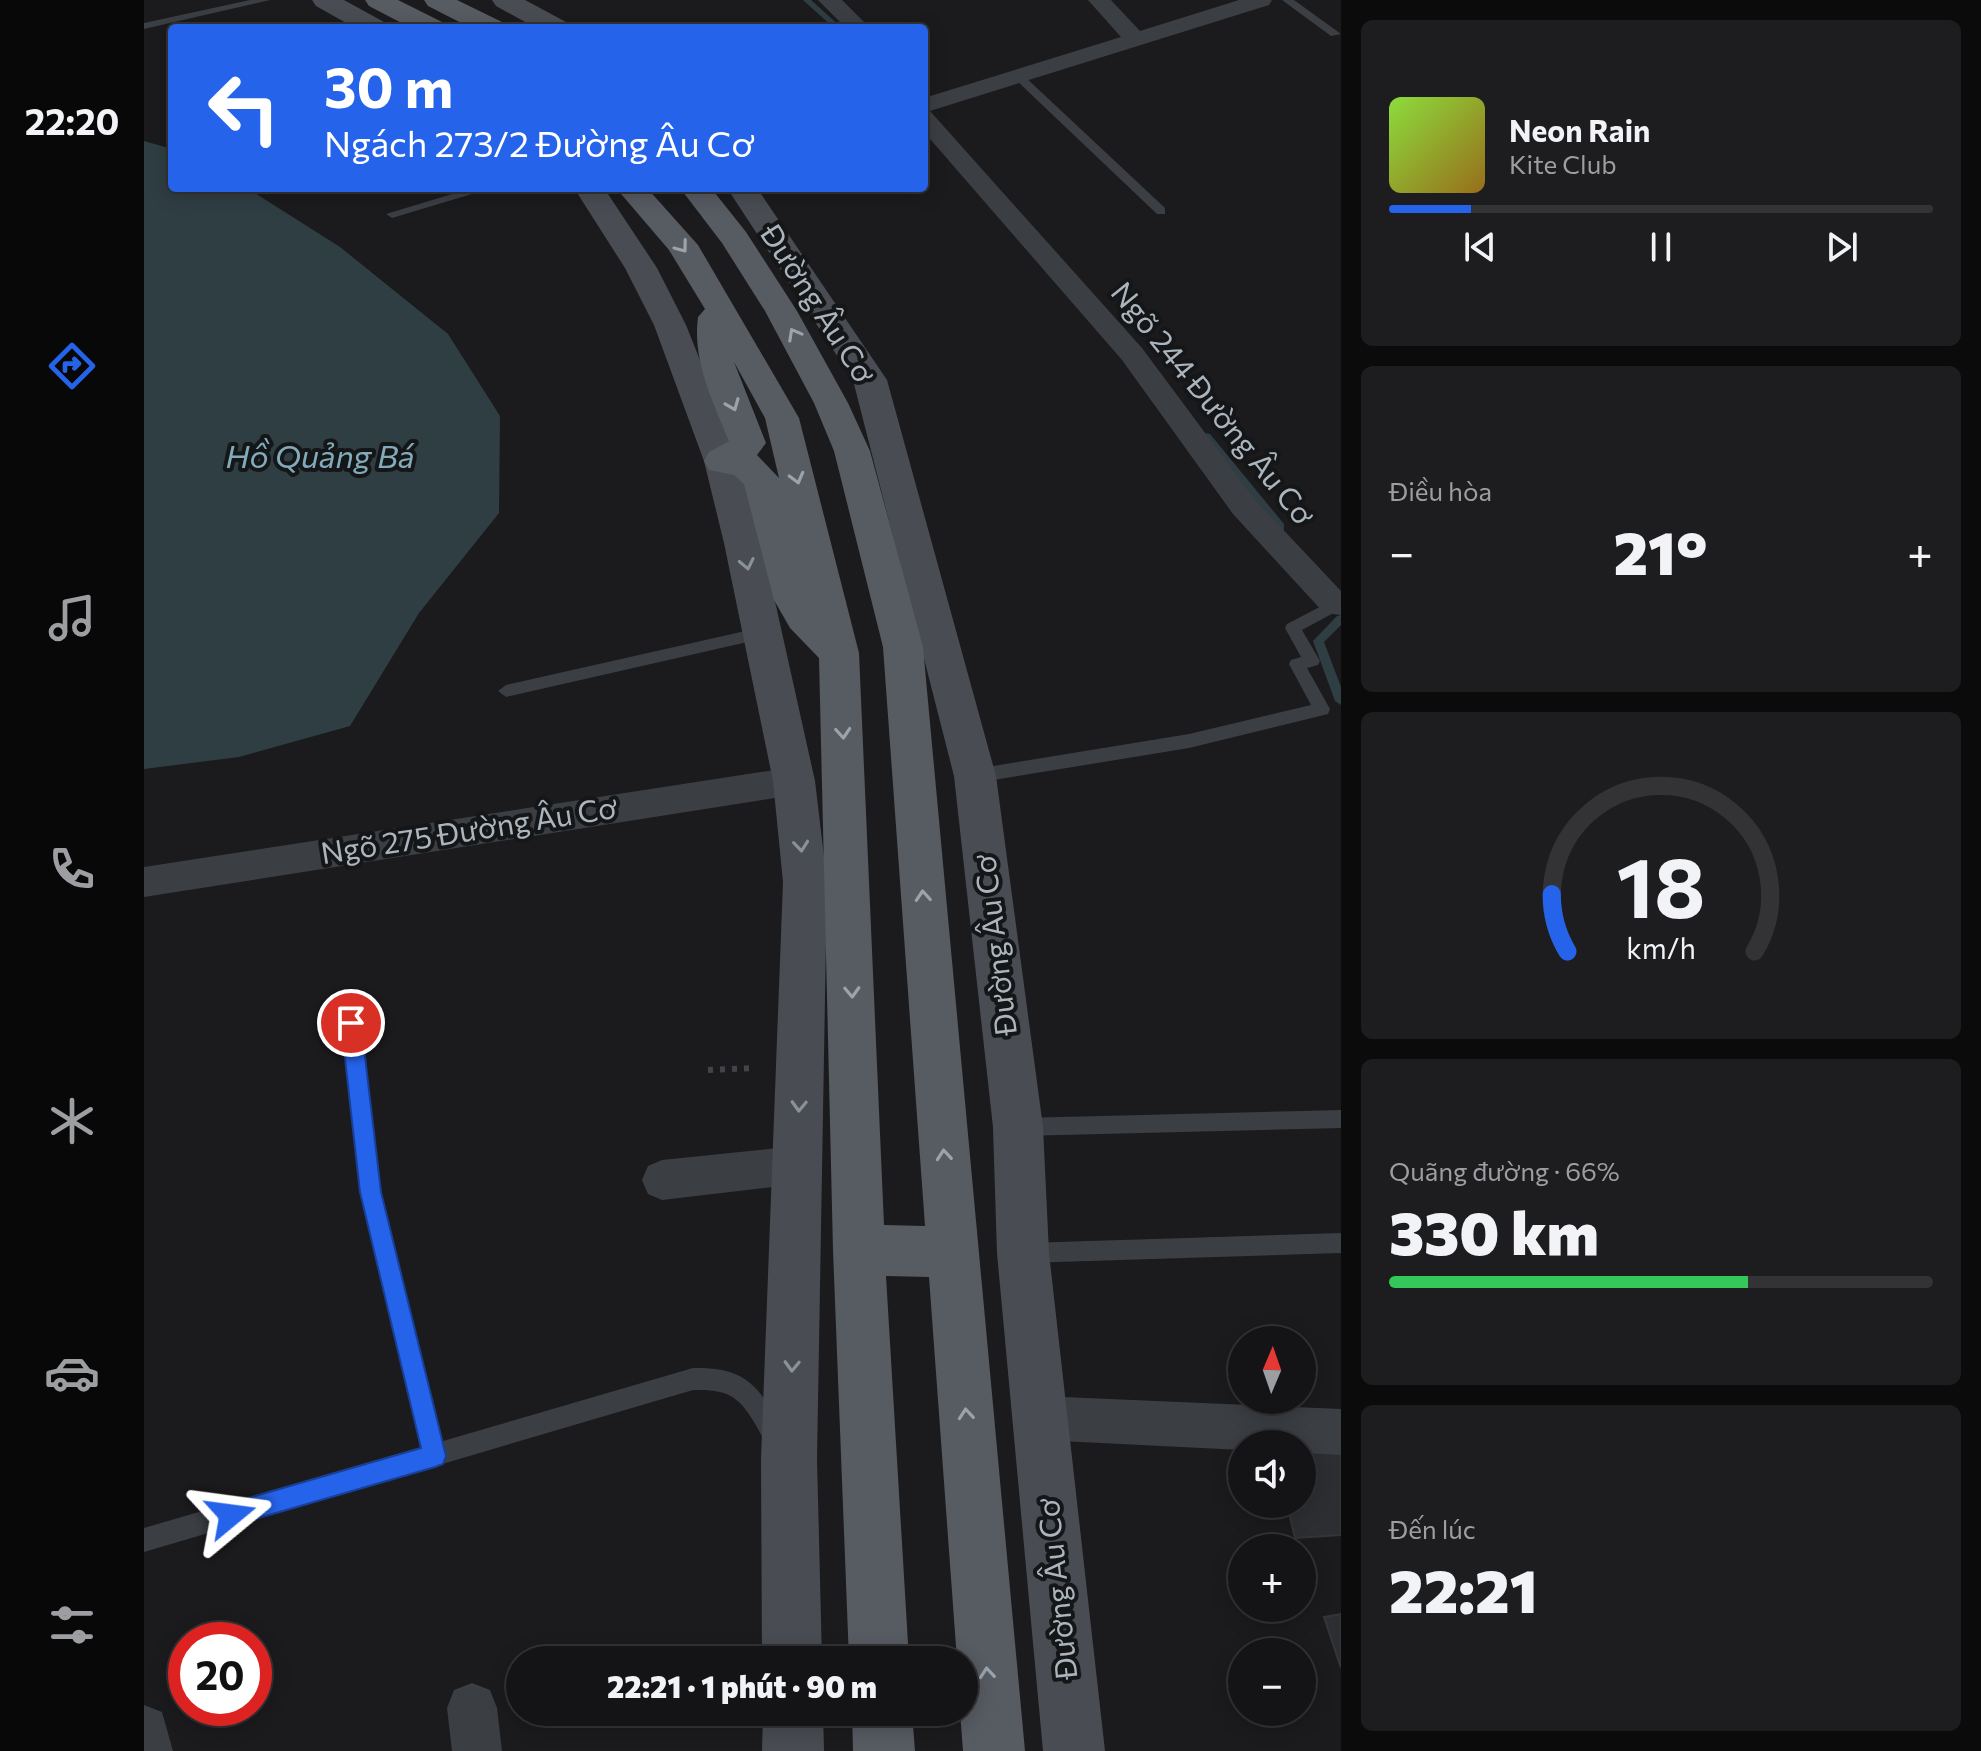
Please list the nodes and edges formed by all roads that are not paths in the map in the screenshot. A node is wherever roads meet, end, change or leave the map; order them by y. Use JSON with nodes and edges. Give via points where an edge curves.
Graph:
{"nodes":[{"id":1,"x":265,"y":0,"type":"edge"},
{"id":2,"x":325,"y":0,"type":"edge"},
{"id":3,"x":378,"y":0,"type":"edge"},
{"id":4,"x":437,"y":0,"type":"edge"},
{"id":5,"x":505,"y":0,"type":"edge"},
{"id":6,"x":829,"y":0,"type":"edge"},
{"id":7,"x":1099,"y":0,"type":"edge"},
{"id":8,"x":1287,"y":0,"type":"edge"},
{"id":9,"x":1248,"y":1,"type":"edge"},
{"id":10,"x":365,"y":24,"type":"edge"},
{"id":11,"x":424,"y":24,"type":"edge"},
{"id":12,"x":484,"y":24,"type":"edge"},
{"id":13,"x":549,"y":24,"type":"edge"},
{"id":14,"x":855,"y":24,"type":"edge"},
{"id":15,"x":144,"y":26,"type":"edge"},
{"id":16,"x":1335,"y":34,"type":"dead end"},
{"id":17,"x":1135,"y":38,"type":"junction"},
{"id":18,"x":1019,"y":77,"type":"junction"},
{"id":19,"x":928,"y":104,"type":"edge"},
{"id":20,"x":928,"y":105,"type":"edge"},
{"id":21,"x":472,"y":192,"type":"edge"},
{"id":22,"x":592,"y":192,"type":"edge"},
{"id":23,"x":635,"y":192,"type":"edge"},
{"id":24,"x":698,"y":192,"type":"edge"},
{"id":25,"x":745,"y":192,"type":"edge"},
{"id":26,"x":1161,"y":211,"type":"dead end"},
{"id":27,"x":392,"y":214,"type":"dead end"},
{"id":28,"x":718,"y":303,"type":"junction"},
{"id":29,"x":722,"y":461,"type":"junction"},
{"id":30,"x":1335,"y":605,"type":"joint"},
{"id":31,"x":763,"y":633,"type":"junction"},
{"id":32,"x":839,"y":653,"type":"junction"},
{"id":33,"x":506,"y":691,"type":"dead end"},
{"id":34,"x":975,"y":776,"type":"junction"},
{"id":35,"x":794,"y":781,"type":"junction"},
{"id":36,"x":144,"y":882,"type":"edge"},
{"id":37,"x":351,"y":1023,"type":"dead end"},
{"id":38,"x":1341,"y":1119,"type":"edge"},
{"id":39,"x":1018,"y":1127,"type":"junction"},
{"id":40,"x":798,"y":1165,"type":"junction"},
{"id":41,"x":662,"y":1180,"type":"dead end"},
{"id":42,"x":1341,"y":1243,"type":"edge"},
{"id":43,"x":859,"y":1250,"type":"junction"},
{"id":44,"x":953,"y":1252,"type":"junction"},
{"id":45,"x":1023,"y":1253,"type":"junction"},
{"id":46,"x":1040,"y":1418,"type":"junction"},
{"id":47,"x":1341,"y":1432,"type":"edge"},
{"id":48,"x":435,"y":1456,"type":"junction"},
{"id":49,"x":789,"y":1459,"type":"junction"},
{"id":50,"x":144,"y":1540,"type":"edge"},
{"id":51,"x":792,"y":1646,"type":"edge"},
{"id":52,"x":878,"y":1646,"type":"edge"},
{"id":53,"x":793,"y":1726,"type":"edge"},
{"id":54,"x":883,"y":1726,"type":"edge"},
{"id":55,"x":144,"y":1730,"type":"edge"},
{"id":56,"x":148,"y":1751,"type":"edge"},
{"id":57,"x":793,"y":1751,"type":"edge"},
{"id":58,"x":884,"y":1751,"type":"edge"},
{"id":59,"x":994,"y":1751,"type":"edge"},
{"id":60,"x":1074,"y":1751,"type":"edge"}],
"edges":[{"from":1,"to":15,"type":"lane"},
{"from":2,"to":10,"type":"street"},
{"from":3,"to":11,"type":"main road"},
{"from":4,"to":12,"type":"main road"},
{"from":5,"to":13,"type":"street"},
{"from":6,"to":14,"type":"street"},
{"from":7,"to":17,"type":"street"},
{"from":8,"to":16,"type":"lane"},
{"from":9,"to":17,"type":"street"},
{"from":17,"to":18,"type":"street"},
{"from":18,"to":19,"type":"street"},
{"from":18,"to":26,"type":"lane"},
{"from":20,"to":30,"type":"street","name":"Ngõ 244 Đường Âu Cơ","via":[[1132,354],[1244,507]]},
{"from":21,"to":27,"type":"lane"},
{"from":22,"to":29,"type":"street","via":[[670,325]]},
{"from":23,"to":28,"type":"main road","one_way":true,"via":[[682,245]]},
{"from":44,"to":24,"type":"main road","name":"Đường Âu Cơ","one_way":true,"via":[[911,719],[892,596],[852,451],[831,403],[781,311]]},
{"from":25,"to":34,"type":"street","name":"Đường Âu Cơ","via":[[870,380]]},
{"from":28,"to":29,"type":"main road","one_way":true,"via":[[713,335],[748,443]]},
{"from":28,"to":32,"type":"main road","one_way":true,"via":[[782,418]]},
{"from":29,"to":31,"type":"street","one_way":true},
{"from":29,"to":32,"type":"main road","via":[[744,464],[761,479],[793,600]]},
{"from":30,"to":34,"type":"lane","name":"Ngõ 244 Đường Âu Cơ","via":[[1293,628],[1312,661],[1297,664],[1322,709],[1189,741]]},
{"from":31,"to":33,"type":"lane"},
{"from":31,"to":35,"type":"street"},
{"from":32,"to":43,"type":"main road","one_way":true},
{"from":34,"to":39,"type":"street","name":"Đường Âu Cơ"},
{"from":35,"to":36,"type":"street","name":"Ngõ 275 Đường Âu Cơ"},
{"from":35,"to":40,"type":"street","one_way":true,"via":[[805,882]]},
{"from":37,"to":48,"type":"lane","via":[[370,1192]]},
{"from":38,"to":39,"type":"lane"},
{"from":39,"to":45,"type":"street","name":"Đường Âu Cơ"},
{"from":40,"to":41,"type":"street"},
{"from":40,"to":49,"type":"street","one_way":true},
{"from":42,"to":45,"type":"lane"},
{"from":43,"to":44,"type":"main road"},
{"from":43,"to":52,"type":"main road"},
{"from":59,"to":44,"type":"main road","name":"Đường Âu Cơ","one_way":true},
{"from":45,"to":46,"type":"street","name":"Đường Âu Cơ"},
{"from":46,"to":47,"type":"street"},
{"from":46,"to":60,"type":"street","name":"Đường Âu Cơ"},
{"from":48,"to":49,"type":"lane","via":[[693,1379],[723,1377],[752,1396]]},
{"from":48,"to":50,"type":"lane"},
{"from":49,"to":51,"type":"street"},
{"from":53,"to":57,"type":"street"},
{"from":54,"to":58,"type":"main road"},
{"from":55,"to":56,"type":"street"}]}
